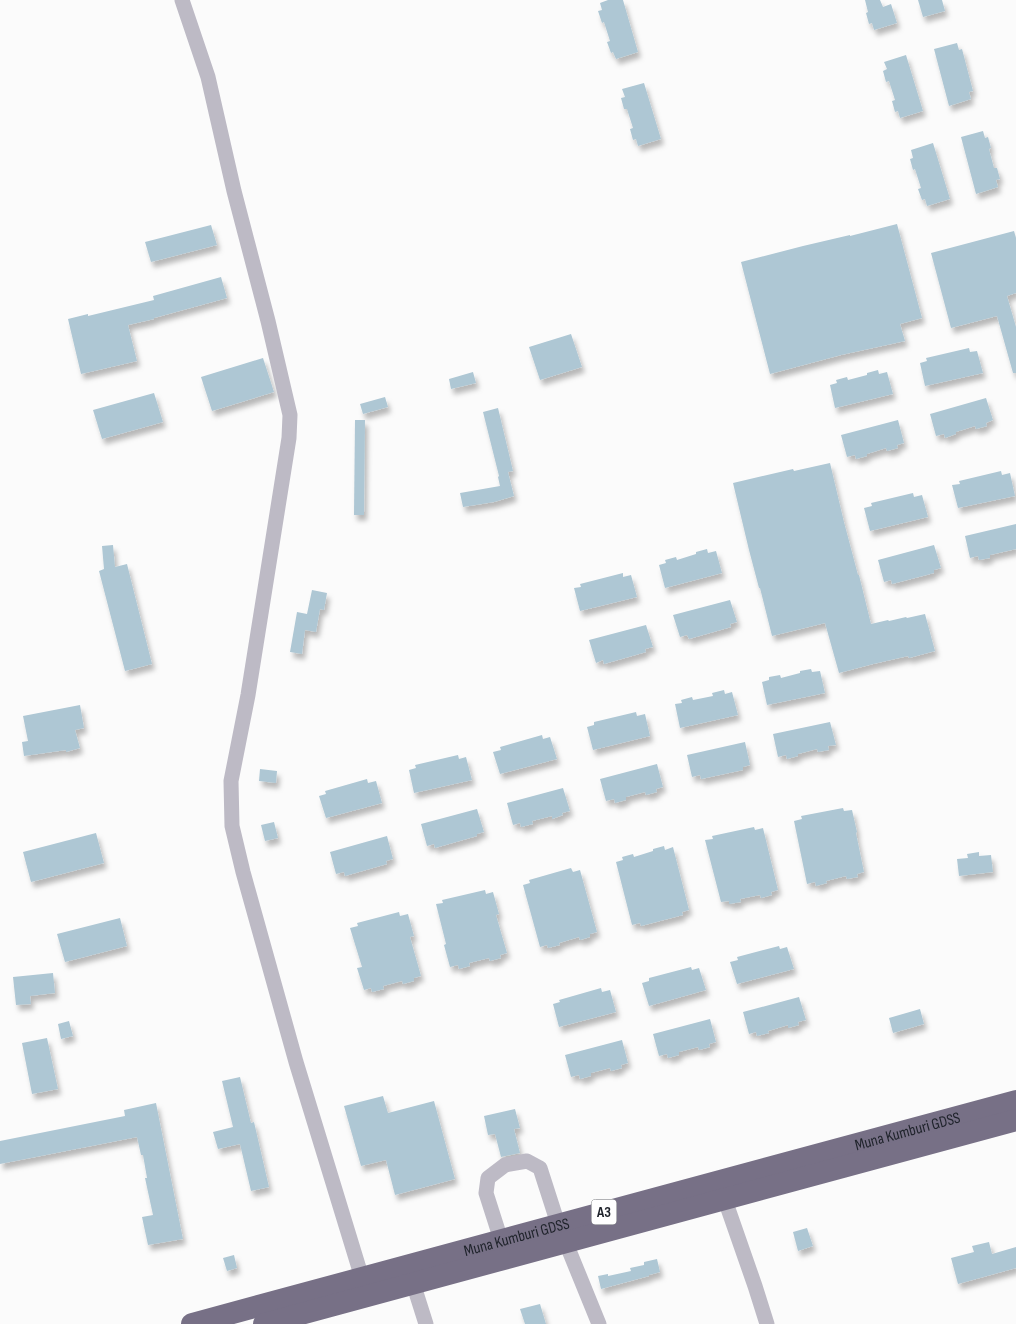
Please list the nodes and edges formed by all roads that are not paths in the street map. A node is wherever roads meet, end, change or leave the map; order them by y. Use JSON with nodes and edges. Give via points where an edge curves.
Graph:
{"nodes":[{"id":1,"x":182,"y":0,"type":"edge"},
{"id":2,"x":1016,"y":1101,"type":"edge"},
{"id":3,"x":1016,"y":1120,"type":"edge"},
{"id":4,"x":725,"y":1200,"type":"junction"},
{"id":5,"x":562,"y":1234,"type":"junction"},
{"id":6,"x":501,"y":1240,"type":"junction"},
{"id":7,"x":362,"y":1278,"type":"junction"},
{"id":8,"x":413,"y":1283,"type":"junction"},
{"id":9,"x":192,"y":1324,"type":"edge"},
{"id":10,"x":264,"y":1324,"type":"edge"},
{"id":11,"x":426,"y":1324,"type":"edge"},
{"id":12,"x":599,"y":1324,"type":"edge"},
{"id":13,"x":767,"y":1324,"type":"edge"}],
"edges":[{"from":1,"to":7,"type":"street","via":[[208,76],[290,415],[288,448],[231,781],[232,826],[294,1053]]},
{"from":2,"to":5,"type":"highway","name":"Muna Kumburi GDSS","number":"A3"},
{"from":3,"to":4,"type":"highway","name":"Muna Kumburi GDSS","number":"A3"},
{"from":4,"to":5,"type":"highway","name":"Muna Kumburi GDSS","number":"A3"},
{"from":4,"to":13,"type":"street"},
{"from":5,"to":6,"type":"highway","name":"Muna Kumburi GDSS","number":"A3"},
{"from":5,"to":6,"type":"street","via":[[540,1168],[527,1161],[505,1165],[488,1178],[486,1193]]},
{"from":5,"to":8,"type":"highway","name":"Muna Kumburi GDSS","number":"A3"},
{"from":5,"to":12,"type":"street"},
{"from":6,"to":7,"type":"highway","name":"Muna Kumburi GDSS","number":"A3"},
{"from":7,"to":9,"type":"highway","name":"Muna Kumburi GDSS","number":"A3"},
{"from":8,"to":10,"type":"highway","name":"Muna Kumburi GDSS","number":"A3"},
{"from":8,"to":11,"type":"street"}]}
